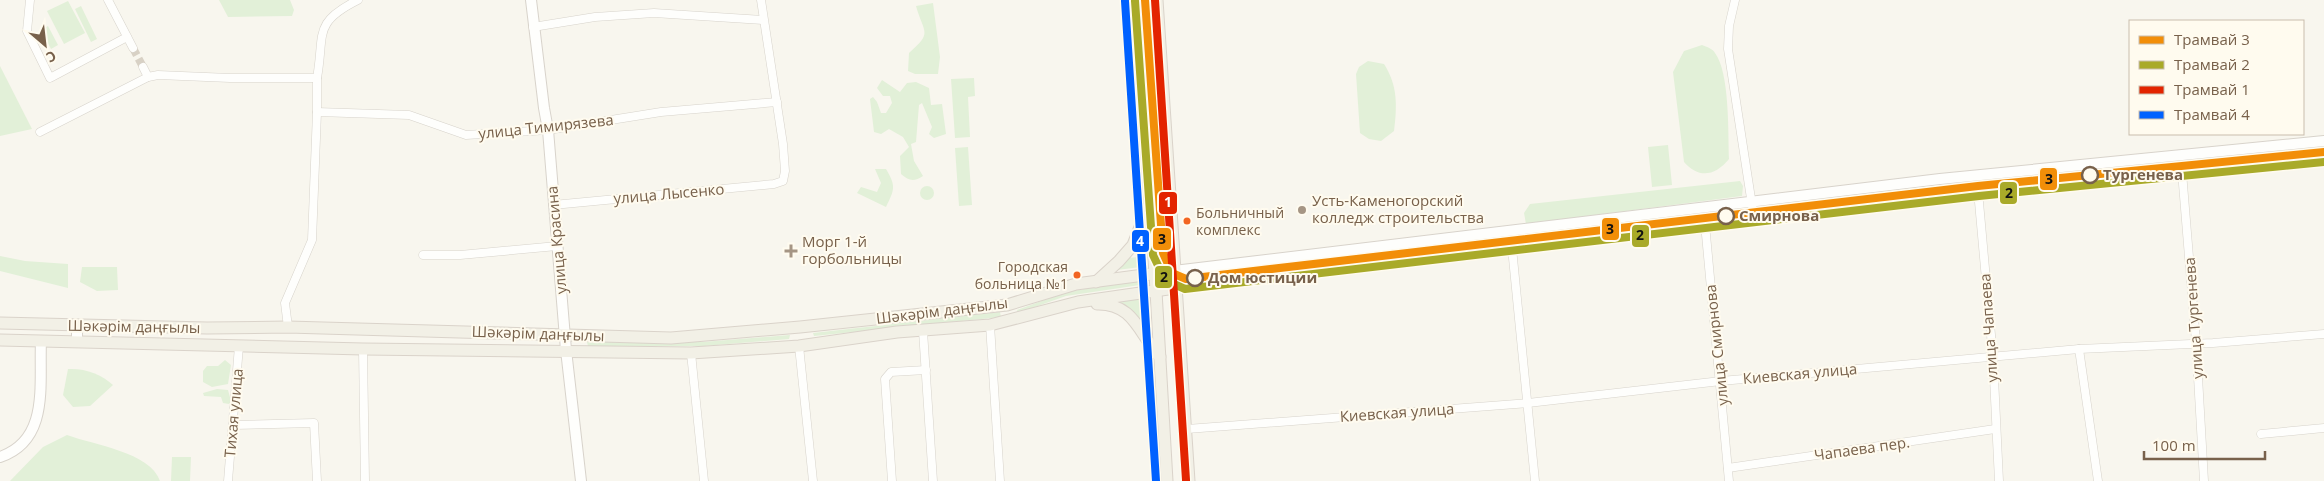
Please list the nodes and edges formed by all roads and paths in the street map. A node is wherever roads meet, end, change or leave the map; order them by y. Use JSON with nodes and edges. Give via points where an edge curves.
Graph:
{"nodes":[{"id":1,"x":30,"y":0,"type":"edge"},
{"id":2,"x":108,"y":0,"type":"edge"},
{"id":3,"x":358,"y":0,"type":"edge"},
{"id":4,"x":531,"y":0,"type":"edge"},
{"id":5,"x":761,"y":0,"type":"edge"},
{"id":6,"x":1135,"y":0,"type":"edge"},
{"id":7,"x":1157,"y":0,"type":"edge"},
{"id":8,"x":1735,"y":0,"type":"edge"},
{"id":9,"x":763,"y":20,"type":"junction"},
{"id":10,"x":533,"y":27,"type":"junction"},
{"id":11,"x":127,"y":37,"type":"junction"},
{"id":12,"x":133,"y":48,"type":"tunnel mouth"},
{"id":13,"x":143,"y":67,"type":"tunnel mouth"},
{"id":14,"x":148,"y":77,"type":"junction"},
{"id":15,"x":317,"y":78,"type":"junction"},
{"id":16,"x":777,"y":102,"type":"junction"},
{"id":17,"x":317,"y":112,"type":"junction"},
{"id":18,"x":548,"y":130,"type":"junction"},
{"id":19,"x":40,"y":132,"type":"dead end"},
{"id":20,"x":2324,"y":141,"type":"edge"},
{"id":21,"x":2181,"y":154,"type":"junction"},
{"id":22,"x":2324,"y":159,"type":"edge"},
{"id":23,"x":2182,"y":172,"type":"junction"},
{"id":24,"x":1976,"y":175,"type":"junction"},
{"id":25,"x":1978,"y":191,"type":"junction"},
{"id":26,"x":1752,"y":203,"type":"junction"},
{"id":27,"x":1150,"y":204,"type":"junction"},
{"id":28,"x":553,"y":205,"type":"junction"},
{"id":29,"x":1704,"y":208,"type":"junction"},
{"id":30,"x":1754,"y":218,"type":"junction"},
{"id":31,"x":1705,"y":224,"type":"junction"},
{"id":32,"x":1510,"y":232,"type":"junction"},
{"id":33,"x":557,"y":246,"type":"junction"},
{"id":34,"x":1512,"y":248,"type":"junction"},
{"id":35,"x":423,"y":255,"type":"dead end"},
{"id":36,"x":1174,"y":271,"type":"junction"},
{"id":37,"x":1155,"y":274,"type":"junction"},
{"id":38,"x":1096,"y":282,"type":"junction"},
{"id":39,"x":1175,"y":288,"type":"junction"},
{"id":40,"x":1156,"y":290,"type":"junction"},
{"id":41,"x":1084,"y":301,"type":"junction"},
{"id":42,"x":1007,"y":305,"type":"junction"},
{"id":43,"x":1010,"y":320,"type":"junction"},
{"id":44,"x":0,"y":323,"type":"edge"},
{"id":45,"x":990,"y":325,"type":"junction"},
{"id":46,"x":77,"y":326,"type":"junction"},
{"id":47,"x":288,"y":327,"type":"junction"},
{"id":48,"x":800,"y":327,"type":"junction"},
{"id":49,"x":212,"y":328,"type":"junction"},
{"id":50,"x":324,"y":328,"type":"junction"},
{"id":51,"x":922,"y":331,"type":"junction"},
{"id":52,"x":2324,"y":334,"type":"edge"},
{"id":53,"x":565,"y":335,"type":"junction"},
{"id":54,"x":0,"y":340,"type":"edge"},
{"id":55,"x":41,"y":341,"type":"junction"},
{"id":56,"x":77,"y":342,"type":"junction"},
{"id":57,"x":2196,"y":342,"type":"junction"},
{"id":58,"x":212,"y":346,"type":"junction"},
{"id":59,"x":240,"y":346,"type":"junction"},
{"id":60,"x":799,"y":346,"type":"junction"},
{"id":61,"x":324,"y":348,"type":"junction"},
{"id":62,"x":363,"y":349,"type":"junction"},
{"id":63,"x":2079,"y":349,"type":"junction"},
{"id":64,"x":566,"y":350,"type":"junction"},
{"id":65,"x":691,"y":352,"type":"junction"},
{"id":66,"x":1160,"y":357,"type":"junction"},
{"id":67,"x":1992,"y":357,"type":"junction"},
{"id":68,"x":926,"y":370,"type":"junction"},
{"id":69,"x":1721,"y":381,"type":"junction"},
{"id":70,"x":1528,"y":403,"type":"junction"},
{"id":71,"x":234,"y":425,"type":"junction"},
{"id":72,"x":2324,"y":428,"type":"edge"},
{"id":73,"x":1186,"y":429,"type":"junction"},
{"id":74,"x":1995,"y":429,"type":"junction"},
{"id":75,"x":2261,"y":434,"type":"dead end"},
{"id":76,"x":0,"y":458,"type":"edge"},
{"id":77,"x":1728,"y":468,"type":"junction"},
{"id":78,"x":228,"y":481,"type":"edge"},
{"id":79,"x":317,"y":481,"type":"edge"},
{"id":80,"x":365,"y":481,"type":"edge"},
{"id":81,"x":581,"y":481,"type":"edge"},
{"id":82,"x":704,"y":481,"type":"edge"},
{"id":83,"x":813,"y":481,"type":"edge"},
{"id":84,"x":892,"y":481,"type":"edge"},
{"id":85,"x":932,"y":481,"type":"edge"},
{"id":86,"x":1000,"y":481,"type":"edge"},
{"id":87,"x":1167,"y":481,"type":"edge"},
{"id":88,"x":1190,"y":481,"type":"edge"},
{"id":89,"x":1534,"y":481,"type":"edge"},
{"id":90,"x":1729,"y":481,"type":"edge"},
{"id":91,"x":2000,"y":481,"type":"edge"},
{"id":92,"x":2098,"y":481,"type":"edge"},
{"id":93,"x":2204,"y":481,"type":"edge"}],
"edges":[{"from":1,"to":11,"type":"street","via":[[27,31],[50,78]]},
{"from":2,"to":11,"type":"street"},
{"from":3,"to":15,"type":"street","via":[[335,12],[322,30]]},
{"from":4,"to":10,"type":"main road","name":"улица Красина"},
{"from":5,"to":9,"type":"street"},
{"from":6,"to":27,"type":"main road"},
{"from":7,"to":36,"type":"main road"},
{"from":8,"to":26,"type":"street","via":[[1728,49]]},
{"from":9,"to":10,"type":"street","via":[[654,13],[596,17]]},
{"from":9,"to":16,"type":"street"},
{"from":10,"to":18,"type":"main road","name":"улица Красина"},
{"from":11,"to":12,"type":"street"},
{"from":13,"to":14,"type":"street"},
{"from":14,"to":15,"type":"street"},
{"from":14,"to":19,"type":"street"},
{"from":15,"to":17,"type":"street"},
{"from":16,"to":18,"type":"street","name":"улица Тимирязева","via":[[661,112]]},
{"from":16,"to":28,"type":"street","name":"улица Лысенко","via":[[784,144],[783,181]]},
{"from":17,"to":18,"type":"street","name":"улица Тимирязева","via":[[409,115],[466,135]]},
{"from":17,"to":47,"type":"street","via":[[312,240],[286,303]]},
{"from":18,"to":28,"type":"main road","name":"улица Красина"},
{"from":20,"to":21,"type":"main road","name":"Шәкәрім даңғылы"},
{"from":21,"to":23,"type":"main road","name":"улица Тургенева"},
{"from":21,"to":24,"type":"main road","name":"Шәкәрім даңғылы"},
{"from":22,"to":23,"type":"main road","name":"Шәкәрім даңғылы"},
{"from":23,"to":25,"type":"main road","name":"Шәкәрім даңғылы"},
{"from":23,"to":57,"type":"street","name":"улица Тургенева"},
{"from":24,"to":25,"type":"main road","name":"улица Чапаева"},
{"from":24,"to":26,"type":"main road","name":"Шәкәрім даңғылы"},
{"from":25,"to":30,"type":"main road","name":"Шәкәрім даңғылы"},
{"from":25,"to":67,"type":"street","name":"улица Чапаева"},
{"from":26,"to":29,"type":"main road","name":"Шәкәрім даңғылы"},
{"from":26,"to":30,"type":"street"},
{"from":27,"to":37,"type":"main road"},
{"from":27,"to":38,"type":"main road","via":[[1133,244]]},
{"from":28,"to":33,"type":"main road","name":"улица Красина"},
{"from":29,"to":31,"type":"main road","name":"улица Смирнова"},
{"from":29,"to":32,"type":"main road","name":"Шәкәрім даңғылы"},
{"from":30,"to":31,"type":"main road","name":"Шәкәрім даңғылы"},
{"from":31,"to":34,"type":"main road","name":"Шәкәрім даңғылы"},
{"from":31,"to":69,"type":"street","name":"улица Смирнова"},
{"from":32,"to":34,"type":"main road"},
{"from":32,"to":36,"type":"main road","name":"Шәкәрім даңғылы"},
{"from":33,"to":35,"type":"street"},
{"from":33,"to":53,"type":"main road","name":"улица Красина"},
{"from":34,"to":39,"type":"main road","name":"Шәкәрім даңғылы"},
{"from":34,"to":70,"type":"street"},
{"from":36,"to":37,"type":"main road","name":"Шәкәрім даңғылы"},
{"from":36,"to":39,"type":"main road"},
{"from":37,"to":38,"type":"main road","name":"Шәкәрім даңғылы"},
{"from":37,"to":40,"type":"main road"},
{"from":38,"to":42,"type":"main road","name":"Шәкәрім даңғылы","via":[[1076,284]]},
{"from":39,"to":40,"type":"main road","name":"Шәкәрім даңғылы"},
{"from":39,"to":73,"type":"main road"},
{"from":40,"to":41,"type":"main road","name":"Шәкәрім даңғылы"},
{"from":40,"to":66,"type":"main road"},
{"from":41,"to":43,"type":"main road","name":"Шәкәрім даңғылы"},
{"from":41,"to":66,"type":"main road","via":[[1124,310]]},
{"from":42,"to":43,"type":"main road"},
{"from":42,"to":48,"type":"main road","name":"Шәкәрім даңғылы"},
{"from":43,"to":45,"type":"main road","name":"Шәкәрім даңғылы"},
{"from":44,"to":46,"type":"main road","name":"Шәкәрім даңғылы"},
{"from":45,"to":51,"type":"main road","name":"Шәкәрім даңғылы"},
{"from":45,"to":86,"type":"street"},
{"from":46,"to":49,"type":"main road","name":"Шәкәрім даңғылы"},
{"from":46,"to":56,"type":"main road"},
{"from":47,"to":49,"type":"main road","name":"Шәкәрім даңғылы"},
{"from":47,"to":50,"type":"main road","name":"Шәкәрім даңғылы"},
{"from":48,"to":53,"type":"main road","name":"Шәкәрім даңғылы","via":[[671,338]]},
{"from":48,"to":60,"type":"main road"},
{"from":49,"to":58,"type":"main road"},
{"from":50,"to":53,"type":"main road","name":"Шәкәрім даңғылы"},
{"from":50,"to":61,"type":"main road"},
{"from":51,"to":60,"type":"main road","name":"Шәкәрім даңғылы"},
{"from":51,"to":68,"type":"street"},
{"from":52,"to":57,"type":"street","name":"Киевская улица"},
{"from":53,"to":64,"type":"main road","name":"улица Красина"},
{"from":54,"to":55,"type":"main road","name":"Шәкәрім даңғылы"},
{"from":55,"to":56,"type":"main road","name":"Шәкәрім даңғылы"},
{"from":55,"to":76,"type":"main road","via":[[36,426],[26,442]]},
{"from":56,"to":58,"type":"main road","name":"Шәкәрім даңғылы"},
{"from":57,"to":63,"type":"street","name":"Киевская улица"},
{"from":57,"to":93,"type":"street","name":"улица Тургенева"},
{"from":58,"to":59,"type":"main road","name":"Шәкәрім даңғылы"},
{"from":59,"to":61,"type":"main road","name":"Шәкәрім даңғылы"},
{"from":59,"to":71,"type":"street","name":"Тихая улица"},
{"from":60,"to":65,"type":"main road","name":"Шәкәрім даңғылы"},
{"from":60,"to":83,"type":"street"},
{"from":61,"to":62,"type":"main road","name":"Шәкәрім даңғылы"},
{"from":62,"to":64,"type":"main road","name":"Шәкәрім даңғылы"},
{"from":62,"to":80,"type":"street"},
{"from":63,"to":67,"type":"street","name":"Киевская улица"},
{"from":63,"to":92,"type":"street"},
{"from":64,"to":65,"type":"main road","name":"Шәкәрім даңғылы"},
{"from":64,"to":81,"type":"main road","name":"улица Красина"},
{"from":65,"to":82,"type":"street"},
{"from":66,"to":87,"type":"main road"},
{"from":67,"to":69,"type":"street","name":"Киевская улица"},
{"from":67,"to":74,"type":"street","name":"улица Чапаева"},
{"from":68,"to":84,"type":"street","via":[[891,372],[885,379]]},
{"from":68,"to":85,"type":"street"},
{"from":69,"to":70,"type":"street","name":"Киевская улица"},
{"from":69,"to":77,"type":"street","name":"улица Смирнова"},
{"from":70,"to":73,"type":"street","name":"Киевская улица"},
{"from":70,"to":89,"type":"street"},
{"from":71,"to":78,"type":"street","name":"Тихая улица"},
{"from":71,"to":79,"type":"street","via":[[314,423]]},
{"from":72,"to":75,"type":"street"},
{"from":73,"to":88,"type":"main road"},
{"from":74,"to":77,"type":"street","name":"Чапаева пер."},
{"from":74,"to":91,"type":"street","name":"улица Чапаева"},
{"from":77,"to":90,"type":"street","name":"улица Смирнова"}]}
